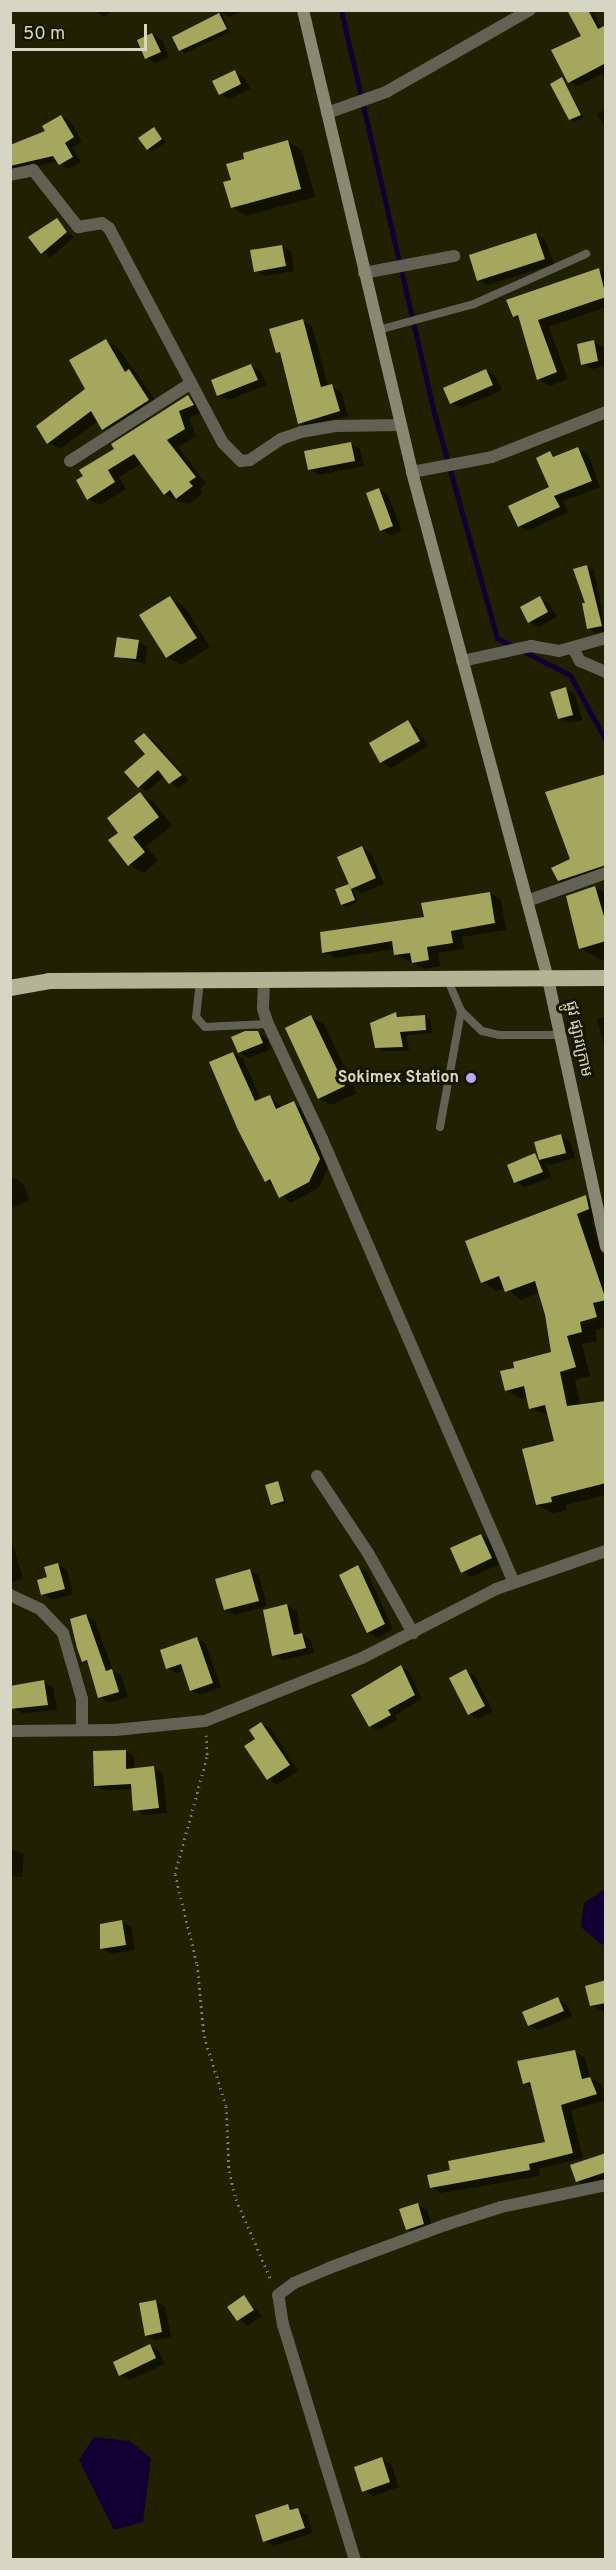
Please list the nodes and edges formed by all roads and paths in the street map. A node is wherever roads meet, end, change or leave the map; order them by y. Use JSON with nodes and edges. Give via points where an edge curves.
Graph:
{"nodes":[{"id":1,"x":303,"y":10,"type":"edge"},
{"id":2,"x":530,"y":10,"type":"edge"},
{"id":3,"x":333,"y":111,"type":"junction"},
{"id":4,"x":10,"y":176,"type":"edge"},
{"id":5,"x":586,"y":254,"type":"dead end"},
{"id":6,"x":454,"y":256,"type":"dead end"},
{"id":7,"x":364,"y":273,"type":"junction"},
{"id":8,"x":378,"y":330,"type":"junction"},
{"id":9,"x":191,"y":383,"type":"junction"},
{"id":10,"x":606,"y":412,"type":"edge"},
{"id":11,"x":400,"y":425,"type":"junction"},
{"id":12,"x":70,"y":460,"type":"dead end"},
{"id":13,"x":412,"y":472,"type":"junction"},
{"id":14,"x":606,"y":638,"type":"edge"},
{"id":15,"x":573,"y":648,"type":"junction"},
{"id":16,"x":462,"y":661,"type":"junction"},
{"id":17,"x":606,"y":672,"type":"edge"},
{"id":18,"x":606,"y":873,"type":"edge"},
{"id":19,"x":526,"y":901,"type":"junction"},
{"id":20,"x":447,"y":978,"type":"junction"},
{"id":21,"x":606,"y":978,"type":"edge"},
{"id":22,"x":548,"y":979,"type":"junction"},
{"id":23,"x":200,"y":980,"type":"junction"},
{"id":24,"x":264,"y":980,"type":"junction"},
{"id":25,"x":10,"y":988,"type":"edge"},
{"id":26,"x":461,"y":1011,"type":"junction"},
{"id":27,"x":268,"y":1024,"type":"junction"},
{"id":28,"x":560,"y":1035,"type":"junction"},
{"id":29,"x":440,"y":1127,"type":"dead end"},
{"id":30,"x":602,"y":1218,"type":"edge"},
{"id":31,"x":606,"y":1247,"type":"edge"},
{"id":32,"x":317,"y":1476,"type":"dead end"},
{"id":33,"x":606,"y":1551,"type":"edge"},
{"id":34,"x":514,"y":1582,"type":"junction"},
{"id":35,"x":10,"y":1595,"type":"edge"},
{"id":36,"x":413,"y":1633,"type":"junction"},
{"id":37,"x":205,"y":1721,"type":"junction"},
{"id":38,"x":82,"y":1729,"type":"junction"},
{"id":39,"x":10,"y":1731,"type":"edge"},
{"id":40,"x":606,"y":2185,"type":"edge"},
{"id":41,"x":278,"y":2295,"type":"junction"},
{"id":42,"x":355,"y":2559,"type":"edge"}],
"edges":[{"from":1,"to":3,"type":"main road","name":"ផ្លូវ ផ្សារក្រោម"},
{"from":2,"to":3,"type":"street","via":[[370,100]]},
{"from":3,"to":7,"type":"main road","name":"ផ្លូវ ផ្សារក្រោម"},
{"from":4,"to":9,"type":"street","via":[[33,170],[78,227],[102,223],[109,228]]},
{"from":5,"to":8,"type":"lane","via":[[474,304]]},
{"from":6,"to":7,"type":"street"},
{"from":7,"to":8,"type":"main road","name":"ផ្លូវ ផ្សារក្រោម"},
{"from":8,"to":11,"type":"main road","name":"ផ្លូវ ផ្សារក្រោម"},
{"from":9,"to":11,"type":"street","via":[[223,443],[241,461],[250,460],[281,439],[300,432],[336,426]]},
{"from":9,"to":12,"type":"street"},
{"from":10,"to":13,"type":"street","via":[[492,457]]},
{"from":11,"to":13,"type":"main road","name":"ផ្លូវ ផ្សារក្រោម"},
{"from":13,"to":16,"type":"main road","name":"ផ្លូវ ផ្សារក្រោម"},
{"from":14,"to":15,"type":"street"},
{"from":15,"to":16,"type":"street","via":[[515,648]]},
{"from":15,"to":17,"type":"street","via":[[580,661]]},
{"from":16,"to":19,"type":"main road","name":"ផ្លូវ ផ្សារក្រោម"},
{"from":18,"to":19,"type":"street"},
{"from":19,"to":22,"type":"main road","name":"ផ្លូវ ផ្សារក្រោម"},
{"from":20,"to":22,"type":"highway"},
{"from":20,"to":24,"type":"highway"},
{"from":20,"to":26,"type":"lane"},
{"from":21,"to":22,"type":"highway"},
{"from":22,"to":28,"type":"main road","name":"ផ្លូវ ផ្សារក្រោម"},
{"from":23,"to":24,"type":"highway"},
{"from":23,"to":25,"type":"highway","via":[[49,981]]},
{"from":23,"to":27,"type":"lane","via":[[196,1017],[205,1027]]},
{"from":24,"to":27,"type":"street","via":[[263,1009]]},
{"from":26,"to":28,"type":"lane","via":[[482,1030],[499,1035]]},
{"from":26,"to":29,"type":"lane"},
{"from":27,"to":34,"type":"street","via":[[322,1139]]},
{"from":28,"to":30,"type":"main road","name":"ផ្លូវ ផ្សារក្រោម"},
{"from":30,"to":31,"type":"main road","name":"ផ្លូវ ផ្សារក្រោម"},
{"from":32,"to":36,"type":"street","via":[[368,1553]]},
{"from":33,"to":34,"type":"street"},
{"from":34,"to":36,"type":"street","via":[[466,1602]]},
{"from":35,"to":38,"type":"street","via":[[40,1609],[63,1633],[82,1699]]},
{"from":36,"to":37,"type":"street"},
{"from":37,"to":38,"type":"street","via":[[115,1730]]},
{"from":37,"to":41,"type":"path","via":[[207,1757],[175,1874],[197,1964],[204,2036],[226,2106],[231,2180],[257,2253]]},
{"from":38,"to":39,"type":"street"},
{"from":40,"to":41,"type":"street","via":[[501,2206],[294,2283]]},
{"from":41,"to":42,"type":"street","via":[[283,2325]]}]}
